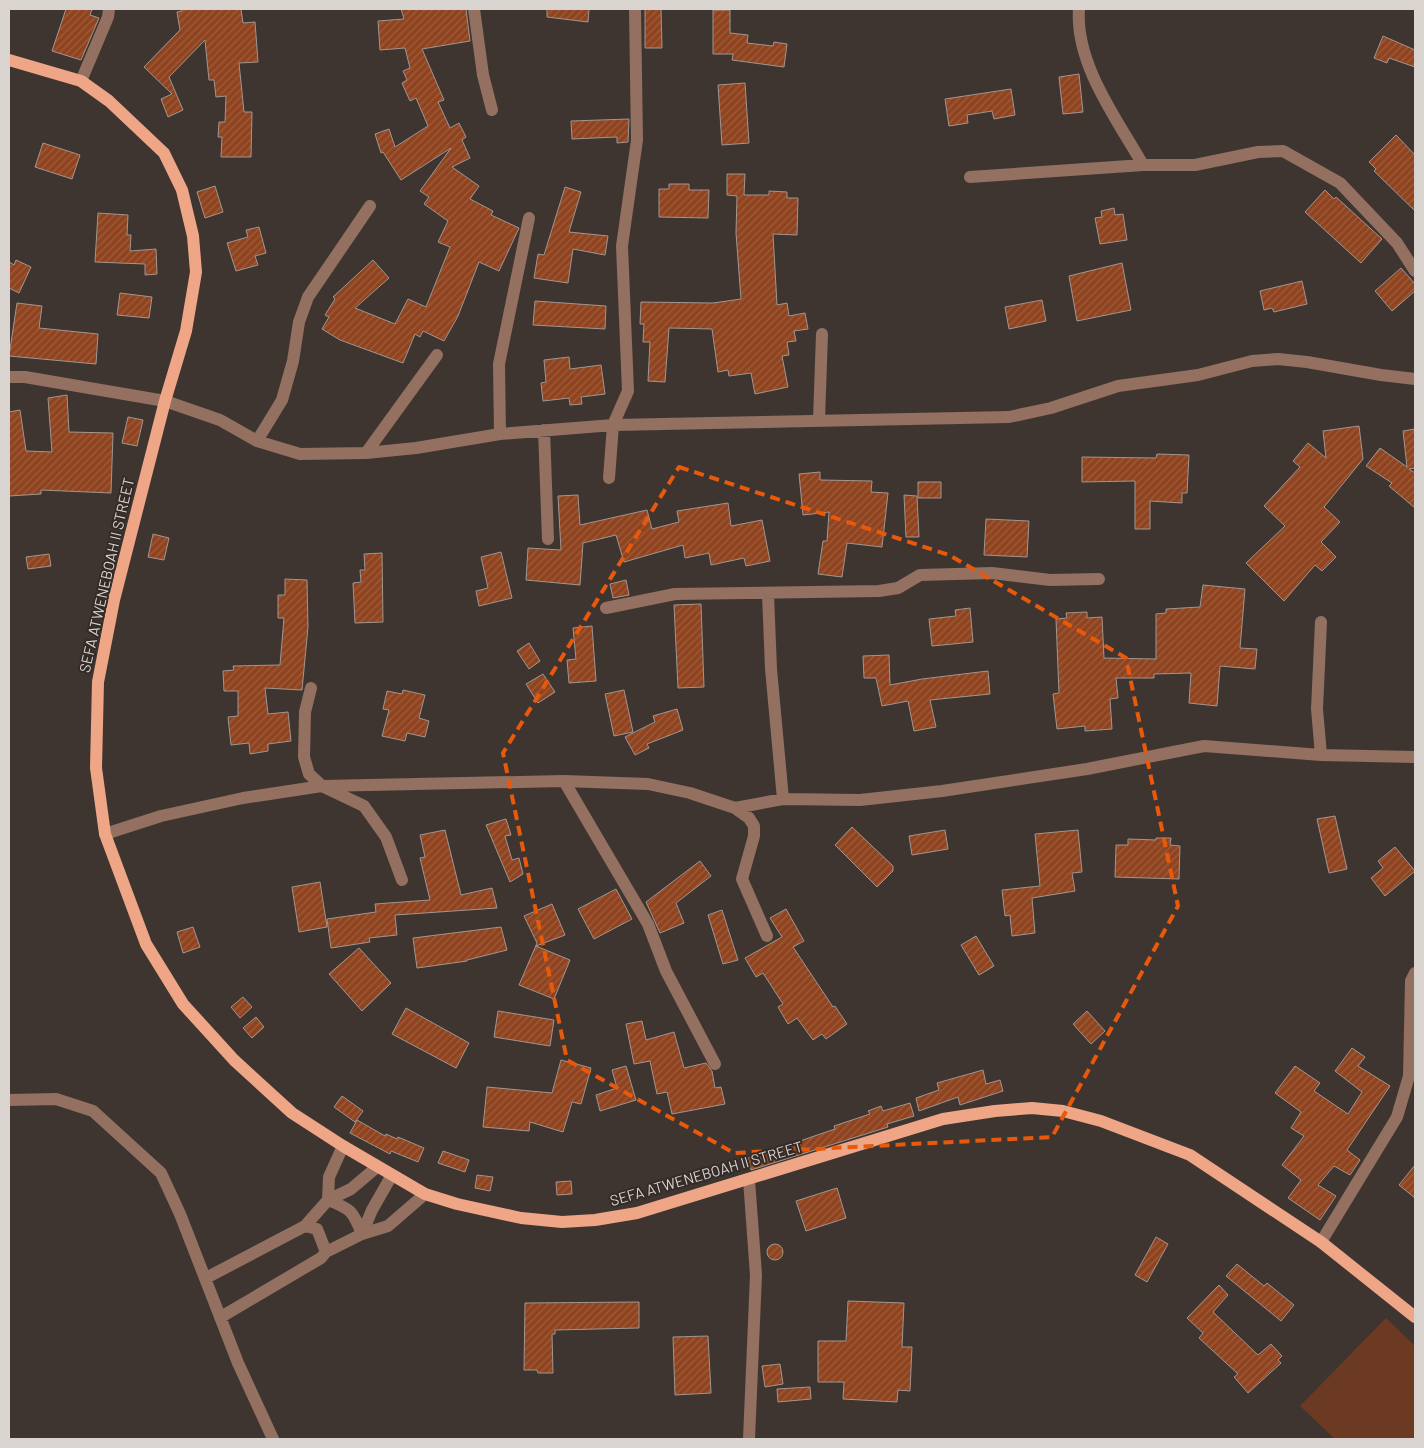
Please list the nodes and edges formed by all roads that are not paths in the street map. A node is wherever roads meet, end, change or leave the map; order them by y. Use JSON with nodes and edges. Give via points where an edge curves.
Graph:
{"nodes":[{"id":1,"x":109,"y":9,"type":"edge"},
{"id":2,"x":474,"y":9,"type":"edge"},
{"id":3,"x":635,"y":9,"type":"edge"},
{"id":4,"x":1079,"y":9,"type":"edge"},
{"id":5,"x":9,"y":60,"type":"edge"},
{"id":6,"x":81,"y":82,"type":"junction"},
{"id":7,"x":492,"y":110,"type":"dead end"},
{"id":8,"x":1144,"y":165,"type":"junction"},
{"id":9,"x":970,"y":177,"type":"dead end"},
{"id":10,"x":370,"y":206,"type":"dead end"},
{"id":11,"x":529,"y":218,"type":"dead end"},
{"id":12,"x":1415,"y":271,"type":"edge"},
{"id":13,"x":822,"y":334,"type":"dead end"},
{"id":14,"x":437,"y":355,"type":"dead end"},
{"id":15,"x":9,"y":377,"type":"edge"},
{"id":16,"x":1415,"y":378,"type":"edge"},
{"id":17,"x":165,"y":401,"type":"junction"},
{"id":18,"x":819,"y":420,"type":"junction"},
{"id":19,"x":613,"y":425,"type":"junction"},
{"id":20,"x":544,"y":430,"type":"junction"},
{"id":21,"x":500,"y":434,"type":"junction"},
{"id":22,"x":257,"y":442,"type":"junction"},
{"id":23,"x":366,"y":453,"type":"junction"},
{"id":24,"x":609,"y":478,"type":"dead end"},
{"id":25,"x":548,"y":539,"type":"dead end"},
{"id":26,"x":1099,"y":578,"type":"dead end"},
{"id":27,"x":768,"y":594,"type":"junction"},
{"id":28,"x":606,"y":608,"type":"dead end"},
{"id":29,"x":1321,"y":622,"type":"dead end"},
{"id":30,"x":311,"y":688,"type":"dead end"},
{"id":31,"x":1321,"y":755,"type":"junction"},
{"id":32,"x":1415,"y":757,"type":"edge"},
{"id":33,"x":564,"y":781,"type":"junction"},
{"id":34,"x":322,"y":786,"type":"junction"},
{"id":35,"x":783,"y":799,"type":"junction"},
{"id":36,"x":735,"y":808,"type":"junction"},
{"id":37,"x":105,"y":834,"type":"junction"},
{"id":38,"x":402,"y":880,"type":"dead end"},
{"id":39,"x":767,"y":936,"type":"dead end"},
{"id":40,"x":1415,"y":973,"type":"edge"},
{"id":41,"x":714,"y":1064,"type":"dead end"},
{"id":42,"x":9,"y":1100,"type":"edge"},
{"id":43,"x":343,"y":1146,"type":"junction"},
{"id":44,"x":377,"y":1167,"type":"junction"},
{"id":45,"x":392,"y":1175,"type":"junction"},
{"id":46,"x":749,"y":1180,"type":"junction"},
{"id":47,"x":426,"y":1194,"type":"junction"},
{"id":48,"x":328,"y":1200,"type":"junction"},
{"id":49,"x":305,"y":1226,"type":"junction"},
{"id":50,"x":362,"y":1234,"type":"junction"},
{"id":51,"x":1321,"y":1242,"type":"junction"},
{"id":52,"x":326,"y":1252,"type":"junction"},
{"id":53,"x":206,"y":1278,"type":"junction"},
{"id":54,"x":1415,"y":1317,"type":"edge"},
{"id":55,"x":221,"y":1318,"type":"junction"},
{"id":56,"x":273,"y":1439,"type":"edge"},
{"id":57,"x":749,"y":1439,"type":"edge"}],
"edges":[{"from":1,"to":6,"type":"street"},
{"from":2,"to":7,"type":"street","via":[[483,75]]},
{"from":3,"to":19,"type":"street","via":[[637,140],[622,246],[628,391]]},
{"from":4,"to":8,"type":"street","via":[[1084,53],[1099,87]]},
{"from":5,"to":6,"type":"main road","name":"SEFA ATWENEBOAH II STREET"},
{"from":6,"to":17,"type":"main road","name":"SEFA ATWENEBOAH II STREET","via":[[109,101],[164,153],[182,190],[193,236],[196,272],[186,330]]},
{"from":8,"to":9,"type":"street"},
{"from":8,"to":12,"type":"street","via":[[1195,165],[1258,152],[1282,151],[1340,183],[1397,243]]},
{"from":10,"to":22,"type":"street","via":[[308,297],[299,322],[282,400]]},
{"from":11,"to":21,"type":"street","via":[[499,364]]},
{"from":13,"to":18,"type":"street"},
{"from":14,"to":23,"type":"street"},
{"from":15,"to":17,"type":"street"},
{"from":16,"to":18,"type":"street","via":[[1278,359],[1118,386],[1050,408],[1008,417]]},
{"from":17,"to":22,"type":"street","via":[[220,420]]},
{"from":17,"to":37,"type":"main road","name":"SEFA ATWENEBOAH II STREET","via":[[114,600],[98,682],[96,768]]},
{"from":18,"to":19,"type":"street"},
{"from":19,"to":20,"type":"street"},
{"from":19,"to":24,"type":"street"},
{"from":20,"to":21,"type":"street"},
{"from":20,"to":25,"type":"street"},
{"from":21,"to":23,"type":"street"},
{"from":22,"to":23,"type":"street","via":[[300,454]]},
{"from":26,"to":27,"type":"street","via":[[1050,580],[992,573],[920,575],[898,588],[879,591]]},
{"from":27,"to":28,"type":"street","via":[[675,594]]},
{"from":27,"to":35,"type":"street"},
{"from":29,"to":31,"type":"street","via":[[1317,709]]},
{"from":30,"to":34,"type":"street","via":[[305,712],[304,757],[309,774]]},
{"from":31,"to":32,"type":"street"},
{"from":31,"to":35,"type":"street","via":[[1204,746],[1086,769],[942,791],[860,800]]},
{"from":33,"to":34,"type":"street"},
{"from":33,"to":36,"type":"street","via":[[648,784]]},
{"from":33,"to":41,"type":"street","via":[[648,924],[666,971]]},
{"from":34,"to":37,"type":"street","via":[[243,798],[161,816]]},
{"from":34,"to":38,"type":"street","via":[[364,806],[386,837]]},
{"from":35,"to":36,"type":"street"},
{"from":36,"to":39,"type":"street","via":[[754,826],[742,879]]},
{"from":37,"to":43,"type":"main road","name":"SEFA ATWENEBOAH II STREET","via":[[146,944],[183,1004],[234,1060],[292,1112]]},
{"from":40,"to":51,"type":"street","via":[[1411,980],[1409,1076],[1397,1117]]},
{"from":42,"to":53,"type":"street","via":[[56,1099],[93,1111],[161,1173]]},
{"from":43,"to":44,"type":"main road","name":"SEFA ATWENEBOAH II STREET"},
{"from":43,"to":48,"type":"street","via":[[329,1177]]},
{"from":44,"to":45,"type":"main road","name":"SEFA ATWENEBOAH II STREET"},
{"from":44,"to":48,"type":"street","via":[[351,1189]]},
{"from":45,"to":47,"type":"main road","name":"SEFA ATWENEBOAH II STREET"},
{"from":45,"to":50,"type":"street"},
{"from":46,"to":47,"type":"main road","name":"SEFA ATWENEBOAH II STREET","via":[[637,1213],[562,1222],[520,1218]]},
{"from":46,"to":51,"type":"main road","name":"SEFA ATWENEBOAH II STREET","via":[[943,1120],[1023,1109],[1063,1111],[1190,1155]]},
{"from":46,"to":57,"type":"street","via":[[756,1275]]},
{"from":47,"to":50,"type":"street","via":[[388,1226]]},
{"from":48,"to":49,"type":"street"},
{"from":48,"to":50,"type":"street","via":[[354,1213]]},
{"from":49,"to":52,"type":"street","via":[[317,1228]]},
{"from":49,"to":53,"type":"street"},
{"from":50,"to":52,"type":"street"},
{"from":51,"to":54,"type":"main road","name":"SEFA ATWENEBOAH II STREET"},
{"from":52,"to":55,"type":"street"},
{"from":53,"to":55,"type":"street"},
{"from":55,"to":56,"type":"street"}]}
